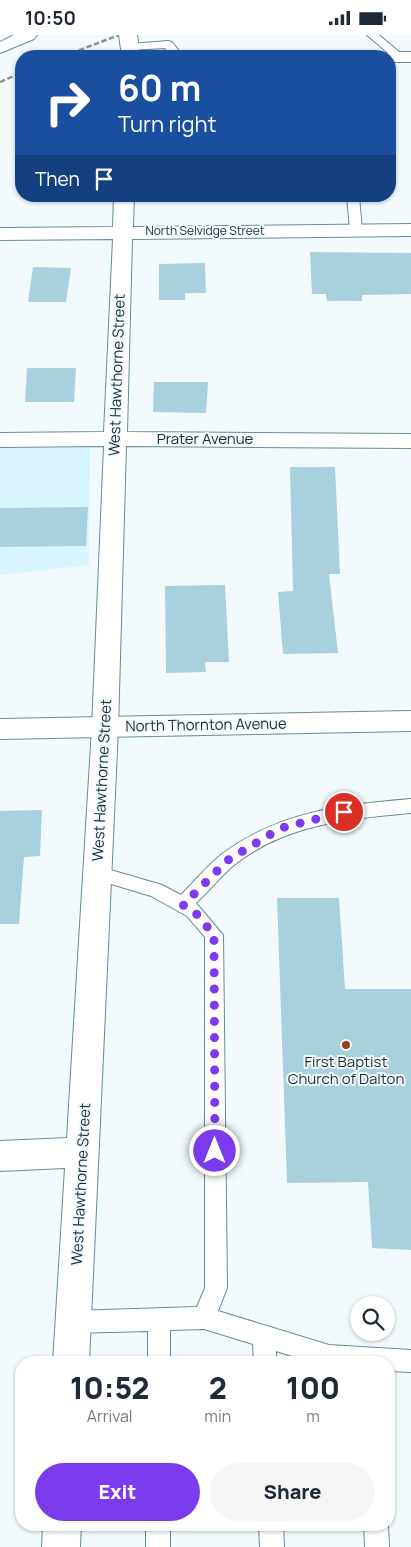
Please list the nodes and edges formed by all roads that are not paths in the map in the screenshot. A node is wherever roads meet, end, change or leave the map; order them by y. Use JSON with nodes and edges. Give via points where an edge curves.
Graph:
{"nodes":[{"id":1,"x":28,"y":35,"type":"edge"},
{"id":2,"x":372,"y":35,"type":"edge"},
{"id":3,"x":130,"y":46,"type":"edge"},
{"id":4,"x":0,"y":47,"type":"edge"},
{"id":5,"x":173,"y":50,"type":"edge"},
{"id":6,"x":391,"y":50,"type":"edge"},
{"id":7,"x":124,"y":202,"type":"edge"},
{"id":8,"x":354,"y":202,"type":"edge"},
{"id":9,"x":356,"y":230,"type":"junction"},
{"id":10,"x":411,"y":230,"type":"edge"},
{"id":11,"x":122,"y":231,"type":"junction"},
{"id":12,"x":0,"y":234,"type":"edge"},
{"id":13,"x":115,"y":439,"type":"junction"},
{"id":14,"x":0,"y":440,"type":"edge"},
{"id":15,"x":411,"y":441,"type":"edge"},
{"id":16,"x":411,"y":721,"type":"edge"},
{"id":17,"x":104,"y":728,"type":"junction"},
{"id":18,"x":0,"y":729,"type":"edge"},
{"id":19,"x":411,"y":806,"type":"edge"},
{"id":20,"x":98,"y":873,"type":"junction"},
{"id":21,"x":183,"y":905,"type":"junction"},
{"id":22,"x":83,"y":1152,"type":"junction"},
{"id":23,"x":0,"y":1156,"type":"edge"},
{"id":24,"x":204,"y":1318,"type":"junction"},
{"id":25,"x":159,"y":1320,"type":"junction"},
{"id":26,"x":73,"y":1322,"type":"junction"},
{"id":27,"x":264,"y":1337,"type":"junction"},
{"id":28,"x":71,"y":1356,"type":"edge"},
{"id":29,"x":159,"y":1356,"type":"edge"},
{"id":30,"x":265,"y":1356,"type":"edge"},
{"id":31,"x":329,"y":1356,"type":"edge"},
{"id":32,"x":395,"y":1361,"type":"edge"},
{"id":33,"x":411,"y":1361,"type":"edge"},
{"id":34,"x":62,"y":1531,"type":"edge"},
{"id":35,"x":158,"y":1531,"type":"edge"},
{"id":36,"x":272,"y":1531,"type":"edge"},
{"id":37,"x":376,"y":1531,"type":"edge"},
{"id":38,"x":61,"y":1547,"type":"edge"},
{"id":39,"x":158,"y":1547,"type":"edge"},
{"id":40,"x":272,"y":1547,"type":"edge"},
{"id":41,"x":377,"y":1547,"type":"edge"}],
"edges":[{"from":1,"to":4,"type":"street"},
{"from":2,"to":6,"type":"lane"},
{"from":3,"to":5,"type":"lane","via":[[168,44]]},
{"from":7,"to":11,"type":"street","name":"West Hawthorne Street"},
{"from":8,"to":9,"type":"lane"},
{"from":9,"to":10,"type":"street","name":"North Selvidge Street"},
{"from":9,"to":11,"type":"street","name":"North Selvidge Street"},
{"from":11,"to":12,"type":"street","name":"North Selvidge Street"},
{"from":11,"to":13,"type":"street","name":"West Hawthorne Street"},
{"from":13,"to":14,"type":"street","name":"Prater Avenue"},
{"from":13,"to":15,"type":"street","name":"Prater Avenue"},
{"from":13,"to":17,"type":"street","name":"West Hawthorne Street"},
{"from":16,"to":17,"type":"street","name":"North Thornton Avenue"},
{"from":17,"to":18,"type":"street","name":"North Thornton Avenue"},
{"from":17,"to":20,"type":"street","name":"West Hawthorne Street"},
{"from":19,"to":21,"type":"lane","via":[[344,812],[281,828],[228,860]]},
{"from":20,"to":21,"type":"lane","via":[[156,890]]},
{"from":20,"to":22,"type":"street","name":"West Hawthorne Street"},
{"from":21,"to":24,"type":"lane","via":[[194,911],[214,935],[216,1288]]},
{"from":22,"to":23,"type":"street"},
{"from":22,"to":26,"type":"street","name":"West Hawthorne Street"},
{"from":24,"to":25,"type":"lane"},
{"from":24,"to":27,"type":"lane"},
{"from":25,"to":26,"type":"lane"},
{"from":25,"to":29,"type":"lane"},
{"from":26,"to":28,"type":"street","name":"West Hawthorne Street"},
{"from":27,"to":30,"type":"lane"},
{"from":27,"to":31,"type":"lane"},
{"from":32,"to":33,"type":"lane"},
{"from":34,"to":38,"type":"street"},
{"from":35,"to":39,"type":"lane"},
{"from":36,"to":40,"type":"lane"},
{"from":37,"to":41,"type":"lane"}]}
